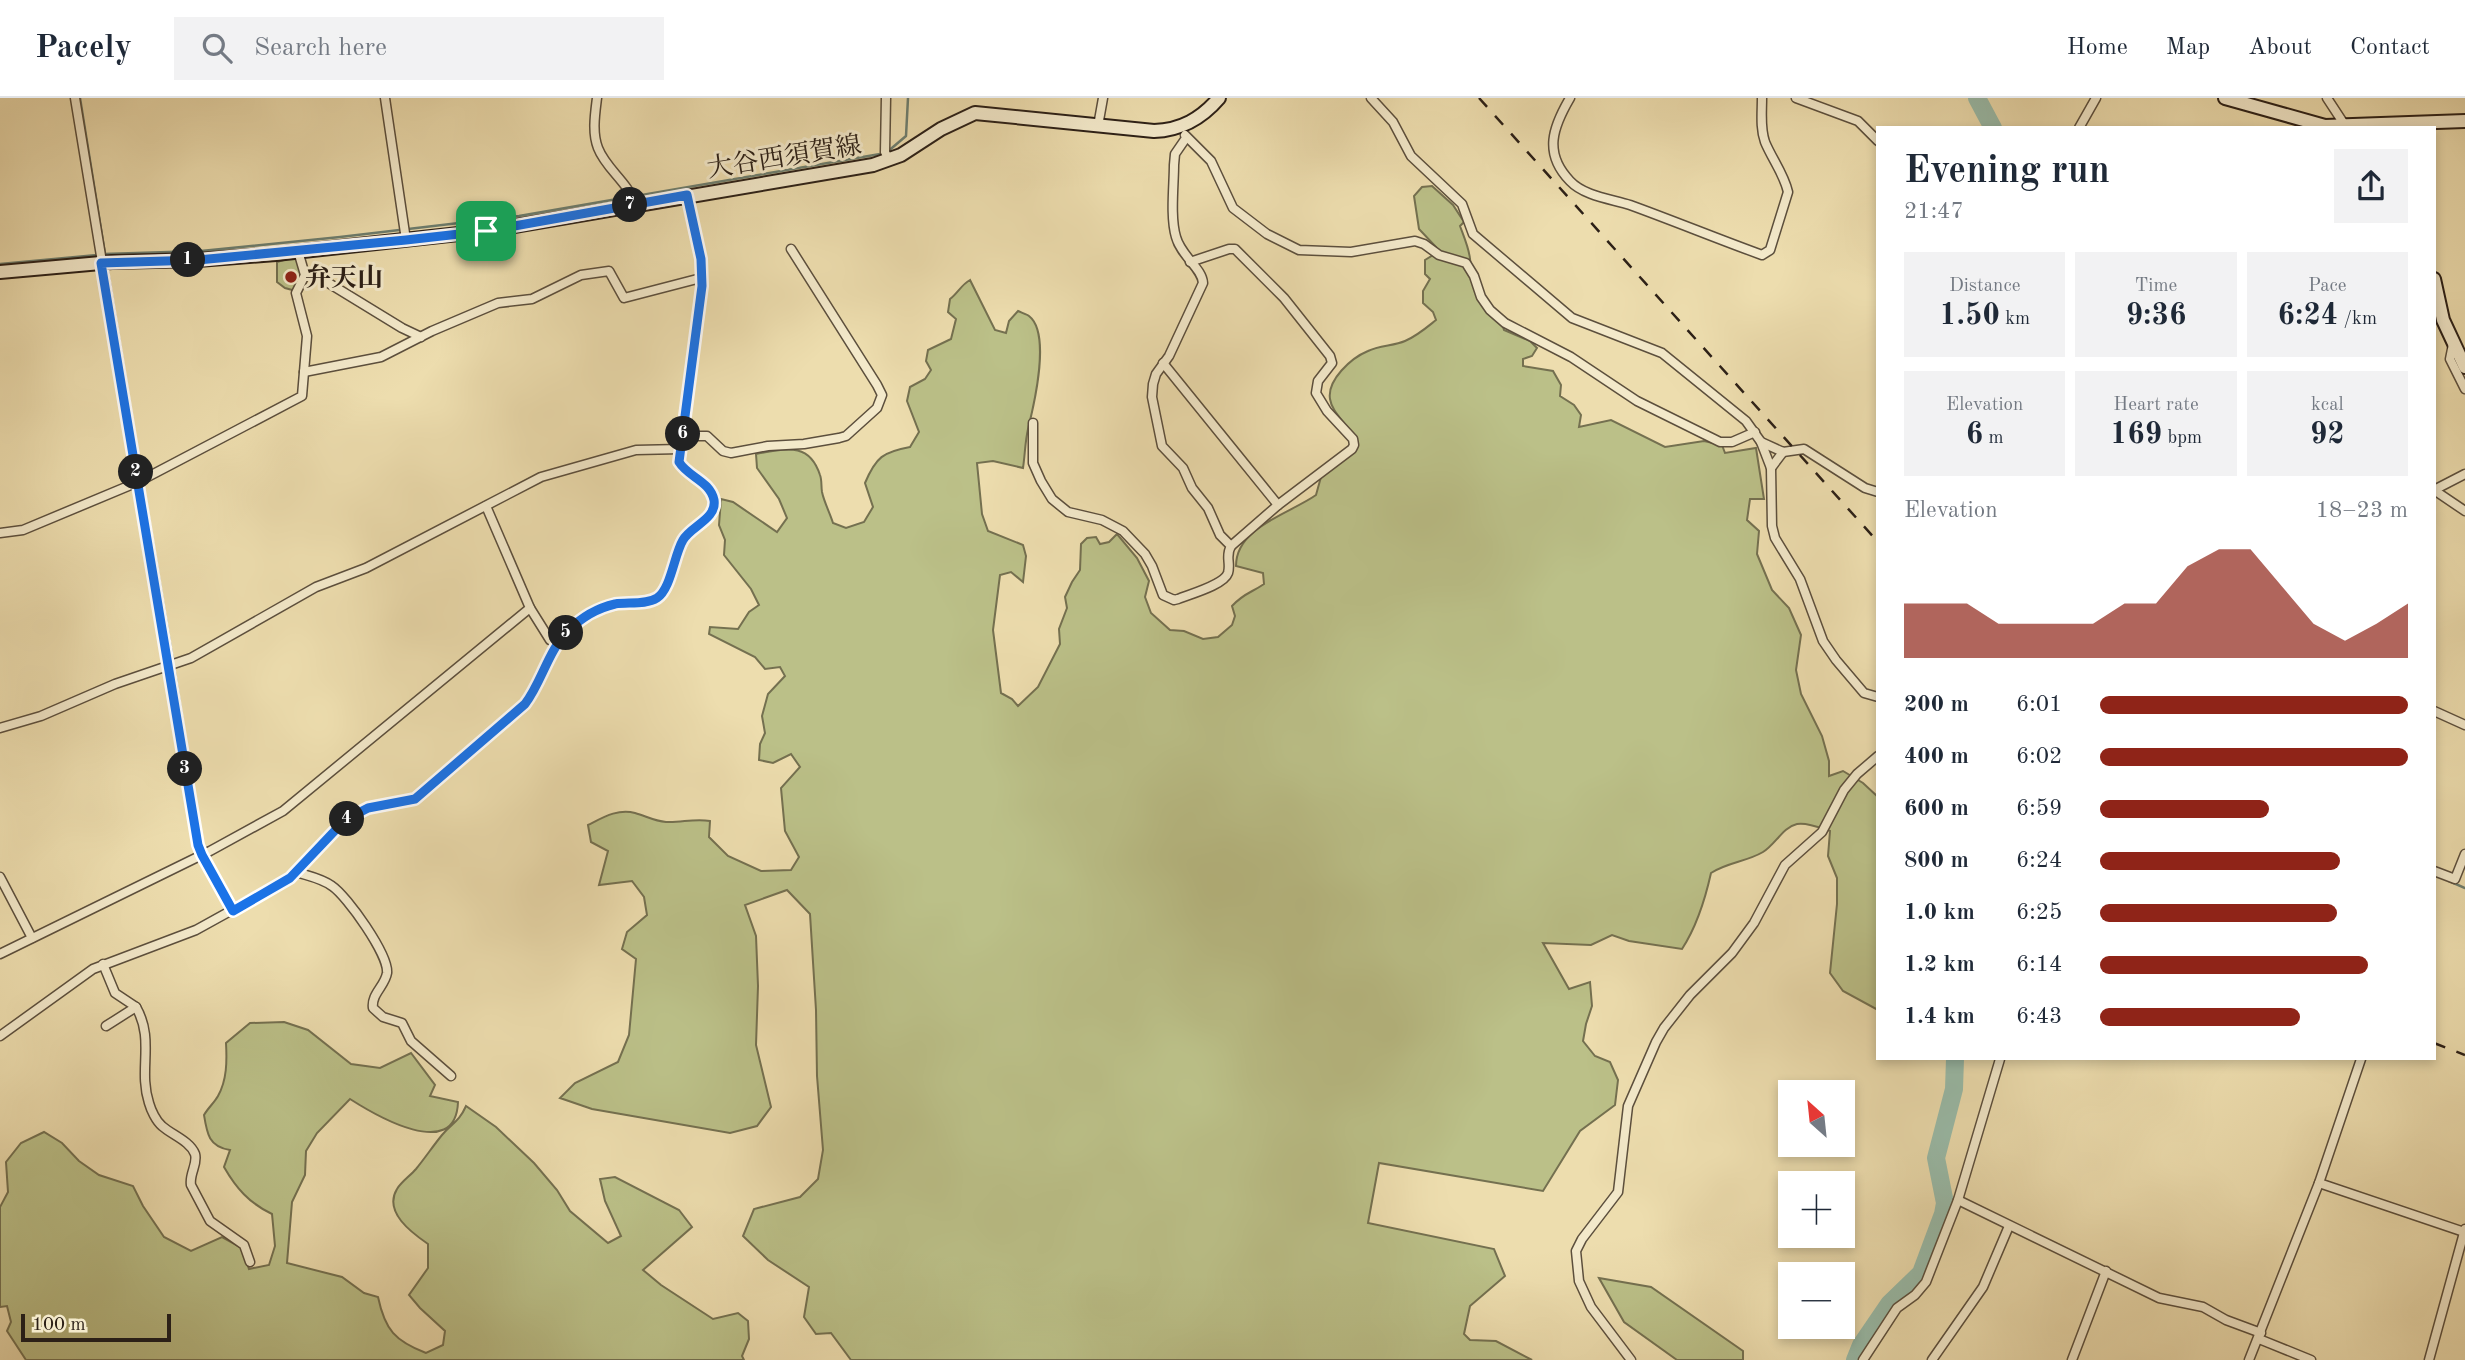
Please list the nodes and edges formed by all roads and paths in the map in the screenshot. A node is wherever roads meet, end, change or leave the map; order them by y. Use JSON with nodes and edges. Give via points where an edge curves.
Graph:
{"nodes":[{"id":1,"x":75,"y":98,"type":"edge"},
{"id":2,"x":385,"y":98,"type":"edge"},
{"id":3,"x":597,"y":98,"type":"edge"},
{"id":4,"x":886,"y":98,"type":"edge"},
{"id":5,"x":1103,"y":98,"type":"edge"},
{"id":6,"x":1219,"y":98,"type":"edge"},
{"id":7,"x":1371,"y":98,"type":"edge"},
{"id":8,"x":1570,"y":98,"type":"edge"},
{"id":9,"x":1762,"y":98,"type":"edge"},
{"id":10,"x":1796,"y":98,"type":"edge"},
{"id":11,"x":2096,"y":98,"type":"edge"},
{"id":12,"x":2225,"y":98,"type":"edge"},
{"id":13,"x":2327,"y":98,"type":"edge"},
{"id":14,"x":2465,"y":121,"type":"edge"},
{"id":15,"x":2294,"y":123,"type":"edge"},
{"id":16,"x":1098,"y":126,"type":"junction"},
{"id":17,"x":2080,"y":126,"type":"edge"},
{"id":18,"x":2325,"y":126,"type":"edge"},
{"id":19,"x":2345,"y":126,"type":"edge"},
{"id":20,"x":2365,"y":126,"type":"edge"},
{"id":21,"x":1184,"y":132,"type":"junction"},
{"id":22,"x":1876,"y":139,"type":"edge"},
{"id":23,"x":889,"y":160,"type":"junction"},
{"id":24,"x":687,"y":195,"type":"junction"},
{"id":25,"x":635,"y":204,"type":"junction"},
{"id":26,"x":406,"y":240,"type":"junction"},
{"id":27,"x":791,"y":249,"type":"dead end"},
{"id":28,"x":298,"y":251,"type":"junction"},
{"id":29,"x":104,"y":262,"type":"junction"},
{"id":30,"x":1190,"y":262,"type":"junction"},
{"id":31,"x":0,"y":272,"type":"edge"},
{"id":32,"x":305,"y":275,"type":"junction"},
{"id":33,"x":701,"y":278,"type":"junction"},
{"id":34,"x":2436,"y":288,"type":"edge"},
{"id":35,"x":421,"y":337,"type":"junction"},
{"id":36,"x":2453,"y":344,"type":"junction"},
{"id":37,"x":1163,"y":363,"type":"junction"},
{"id":38,"x":2465,"y":367,"type":"edge"},
{"id":39,"x":304,"y":372,"type":"junction"},
{"id":40,"x":2465,"y":388,"type":"edge"},
{"id":41,"x":1033,"y":423,"type":"dead end"},
{"id":42,"x":1755,"y":432,"type":"junction"},
{"id":43,"x":682,"y":436,"type":"junction"},
{"id":44,"x":1761,"y":442,"type":"junction"},
{"id":45,"x":681,"y":449,"type":"junction"},
{"id":46,"x":1783,"y":452,"type":"junction"},
{"id":47,"x":1771,"y":468,"type":"junction"},
{"id":48,"x":2465,"y":474,"type":"edge"},
{"id":49,"x":138,"y":482,"type":"junction"},
{"id":50,"x":2436,"y":489,"type":"edge"},
{"id":51,"x":1876,"y":491,"type":"edge"},
{"id":52,"x":2436,"y":491,"type":"edge"},
{"id":53,"x":1278,"y":505,"type":"junction"},
{"id":54,"x":485,"y":506,"type":"junction"},
{"id":55,"x":2465,"y":512,"type":"edge"},
{"id":56,"x":0,"y":533,"type":"edge"},
{"id":57,"x":1231,"y":546,"type":"junction"},
{"id":58,"x":530,"y":608,"type":"junction"},
{"id":59,"x":558,"y":644,"type":"junction"},
{"id":60,"x":172,"y":666,"type":"junction"},
{"id":61,"x":1876,"y":696,"type":"edge"},
{"id":62,"x":2436,"y":712,"type":"edge"},
{"id":63,"x":2465,"y":725,"type":"edge"},
{"id":64,"x":0,"y":728,"type":"edge"},
{"id":65,"x":1876,"y":758,"type":"edge"},
{"id":66,"x":2465,"y":854,"type":"edge"},
{"id":67,"x":202,"y":855,"type":"junction"},
{"id":68,"x":296,"y":872,"type":"junction"},
{"id":69,"x":2436,"y":873,"type":"edge"},
{"id":70,"x":0,"y":877,"type":"edge"},
{"id":71,"x":233,"y":911,"type":"junction"},
{"id":72,"x":32,"y":938,"type":"junction"},
{"id":73,"x":0,"y":954,"type":"edge"},
{"id":74,"x":103,"y":964,"type":"junction"},
{"id":75,"x":136,"y":1007,"type":"junction"},
{"id":76,"x":106,"y":1026,"type":"dead end"},
{"id":77,"x":0,"y":1037,"type":"edge"},
{"id":78,"x":2000,"y":1060,"type":"edge"},
{"id":79,"x":2361,"y":1060,"type":"edge"},
{"id":80,"x":451,"y":1076,"type":"dead end"},
{"id":81,"x":2319,"y":1183,"type":"junction"},
{"id":82,"x":1958,"y":1200,"type":"junction"},
{"id":83,"x":2009,"y":1226,"type":"junction"},
{"id":84,"x":2464,"y":1234,"type":"edge"},
{"id":85,"x":250,"y":1262,"type":"dead end"},
{"id":86,"x":2106,"y":1271,"type":"junction"},
{"id":87,"x":2260,"y":1336,"type":"junction"},
{"id":88,"x":1631,"y":1360,"type":"edge"},
{"id":89,"x":1863,"y":1360,"type":"edge"},
{"id":90,"x":1932,"y":1360,"type":"edge"},
{"id":91,"x":2072,"y":1360,"type":"edge"},
{"id":92,"x":2249,"y":1360,"type":"edge"},
{"id":93,"x":2311,"y":1360,"type":"edge"},
{"id":94,"x":2429,"y":1360,"type":"edge"}],
"edges":[{"from":1,"to":29,"type":"street"},
{"from":2,"to":26,"type":"street"},
{"from":3,"to":25,"type":"street","via":[[597,146]]},
{"from":4,"to":23,"type":"street","via":[[885,152]]},
{"from":5,"to":16,"type":"street"},
{"from":6,"to":21,"type":"main road"},
{"from":7,"to":42,"type":"street","via":[[1393,122],[1410,156],[1462,204],[1473,234],[1572,318],[1662,353]]},
{"from":8,"to":9,"type":"street","via":[[1552,139],[1555,158],[1579,189],[1762,256],[1770,250],[1788,192],[1763,133]]},
{"from":10,"to":22,"type":"street","via":[[1858,121]]},
{"from":11,"to":17,"type":"street"},
{"from":12,"to":15,"type":"main road"},
{"from":13,"to":19,"type":"street"},
{"from":14,"to":20,"type":"main road"},
{"from":15,"to":18,"type":"main road"},
{"from":16,"to":21,"type":"main road","name":"大谷西須賀線"},
{"from":16,"to":23,"type":"main road","name":"大谷西須賀線","via":[[975,113]]},
{"from":21,"to":30,"type":"street","via":[[1175,154],[1175,235]]},
{"from":21,"to":42,"type":"street","via":[[1211,161],[1233,208],[1285,243],[1299,250],[1351,252],[1404,242],[1424,244],[1438,255],[1466,263],[1481,297],[1505,323],[1572,357],[1637,401],[1720,442]]},
{"from":23,"to":24,"type":"main road","name":"大谷西須賀線"},
{"from":24,"to":25,"type":"main road","name":"大谷西須賀線"},
{"from":24,"to":33,"type":"street"},
{"from":25,"to":26,"type":"main road","name":"大谷西須賀線","via":[[486,231]]},
{"from":26,"to":28,"type":"main road","name":"大谷西須賀線"},
{"from":27,"to":43,"type":"street","via":[[877,385],[882,395],[877,408],[846,436],[803,444],[731,453],[707,436]]},
{"from":28,"to":29,"type":"main road","name":"大谷西須賀線"},
{"from":28,"to":32,"type":"street"},
{"from":29,"to":31,"type":"main road","name":"大谷西須賀線"},
{"from":29,"to":49,"type":"street"},
{"from":30,"to":37,"type":"street","via":[[1203,283]]},
{"from":30,"to":53,"type":"street","via":[[1236,250],[1284,298],[1330,356],[1332,363],[1318,381],[1316,393],[1354,444]]},
{"from":32,"to":35,"type":"street","via":[[317,276]]},
{"from":32,"to":39,"type":"street","via":[[296,293],[307,336]]},
{"from":33,"to":35,"type":"street","via":[[624,298],[609,271],[581,275],[532,299],[498,303]]},
{"from":33,"to":43,"type":"street"},
{"from":34,"to":36,"type":"main road"},
{"from":35,"to":39,"type":"street","via":[[381,357]]},
{"from":36,"to":38,"type":"main road"},
{"from":36,"to":40,"type":"street","via":[[2451,359]]},
{"from":37,"to":53,"type":"street"},
{"from":37,"to":57,"type":"street","via":[[1152,391],[1162,446],[1183,468],[1220,535]]},
{"from":39,"to":49,"type":"street","via":[[302,396]]},
{"from":41,"to":57,"type":"street","via":[[1033,463],[1052,499],[1068,512],[1102,520],[1123,531],[1144,554],[1168,598],[1224,580]]},
{"from":42,"to":44,"type":"street"},
{"from":43,"to":45,"type":"street"},
{"from":44,"to":46,"type":"street"},
{"from":44,"to":47,"type":"street"},
{"from":45,"to":54,"type":"street","via":[[636,450],[541,477]]},
{"from":45,"to":59,"type":"street","via":[[679,462],[684,471],[707,486],[714,510],[688,531],[680,544],[663,594],[654,600],[600,609],[568,631]]},
{"from":46,"to":47,"type":"street"},
{"from":46,"to":51,"type":"street","via":[[1804,449]]},
{"from":47,"to":61,"type":"street","via":[[1775,537],[1800,579],[1817,628],[1836,660],[1864,693]]},
{"from":48,"to":50,"type":"street"},
{"from":49,"to":56,"type":"street","via":[[23,530]]},
{"from":49,"to":60,"type":"street"},
{"from":52,"to":55,"type":"street"},
{"from":53,"to":57,"type":"street"},
{"from":54,"to":58,"type":"street"},
{"from":54,"to":60,"type":"street","via":[[366,568],[316,587]]},
{"from":58,"to":59,"type":"street","via":[[550,640]]},
{"from":58,"to":67,"type":"street","via":[[283,811]]},
{"from":59,"to":68,"type":"street","via":[[534,692],[515,713],[415,799],[368,808],[345,820]]},
{"from":60,"to":64,"type":"street"},
{"from":60,"to":67,"type":"street"},
{"from":62,"to":63,"type":"street"},
{"from":65,"to":88,"type":"street","via":[[1844,790],[1822,832],[1785,865],[1732,953],[1664,1028],[1633,1094],[1625,1122],[1618,1192],[1576,1251],[1579,1282],[1591,1307]]},
{"from":66,"to":69,"type":"street","via":[[2455,879]]},
{"from":67,"to":71,"type":"street"},
{"from":67,"to":72,"type":"street"},
{"from":68,"to":71,"type":"street"},
{"from":68,"to":80,"type":"street","via":[[323,881],[343,897],[386,964],[387,975],[372,1000],[373,1008],[402,1023],[411,1041]]},
{"from":70,"to":72,"type":"street"},
{"from":71,"to":74,"type":"street","via":[[196,930]]},
{"from":72,"to":73,"type":"street"},
{"from":74,"to":75,"type":"street","via":[[116,993]]},
{"from":74,"to":77,"type":"street"},
{"from":75,"to":76,"type":"street"},
{"from":75,"to":85,"type":"street","via":[[147,1031],[144,1083],[150,1107],[159,1125],[192,1148],[196,1158],[191,1185],[210,1221],[244,1245]]},
{"from":78,"to":82,"type":"street"},
{"from":79,"to":81,"type":"street"},
{"from":81,"to":84,"type":"street"},
{"from":81,"to":87,"type":"street"},
{"from":82,"to":83,"type":"street"},
{"from":82,"to":89,"type":"street","via":[[1926,1282],[1898,1308]]},
{"from":83,"to":86,"type":"street"},
{"from":83,"to":90,"type":"street","via":[[1983,1287]]},
{"from":84,"to":94,"type":"street"},
{"from":86,"to":87,"type":"street","via":[[2159,1298],[2203,1307]]},
{"from":86,"to":91,"type":"street"},
{"from":87,"to":92,"type":"street"},
{"from":87,"to":93,"type":"street"}]}
